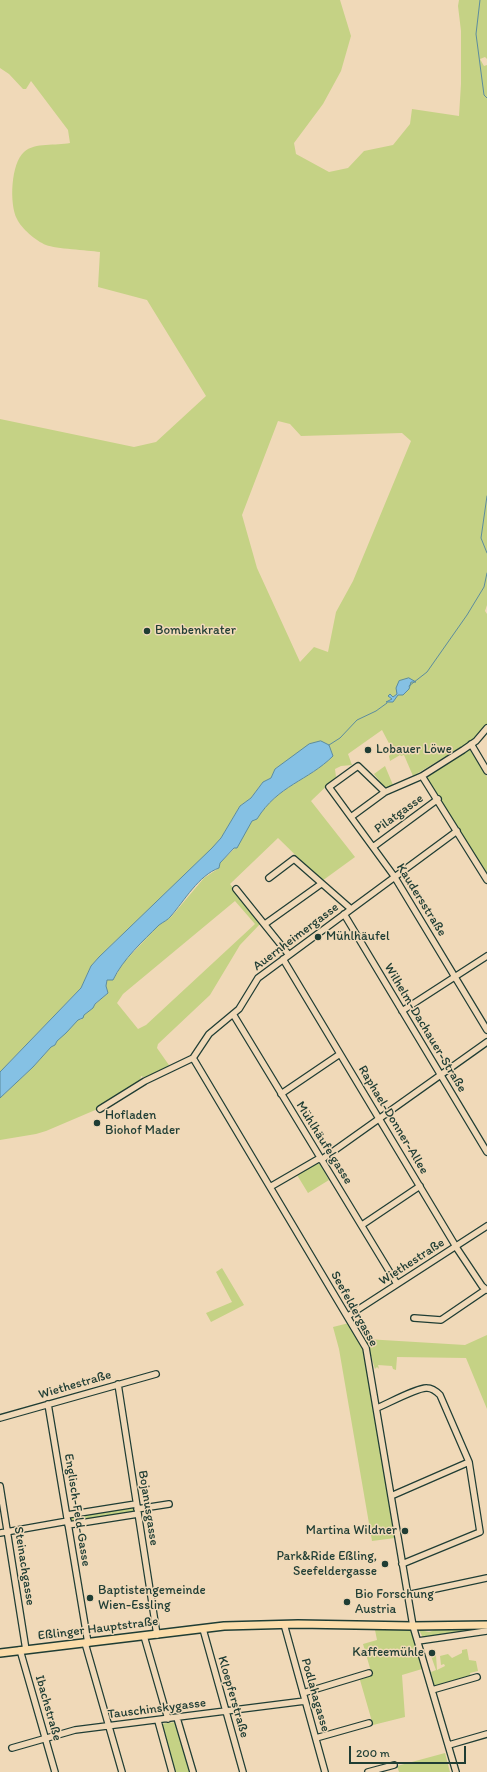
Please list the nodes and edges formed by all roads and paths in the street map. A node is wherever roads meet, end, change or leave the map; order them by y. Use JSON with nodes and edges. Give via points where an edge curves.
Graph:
{"nodes":[{"id":1,"x":487,"y":728,"type":"edge"},
{"id":2,"x":471,"y":744,"type":"junction"},
{"id":3,"x":487,"y":771,"type":"edge"},
{"id":4,"x":422,"y":776,"type":"junction"},
{"id":5,"x":384,"y":792,"type":"junction"},
{"id":6,"x":438,"y":799,"type":"junction"},
{"id":7,"x":351,"y":817,"type":"junction"},
{"id":8,"x":457,"y":831,"type":"junction"},
{"id":9,"x":373,"y":847,"type":"junction"},
{"id":10,"x":394,"y":876,"type":"junction"},
{"id":11,"x":269,"y":878,"type":"dead end"},
{"id":12,"x":487,"y":880,"type":"edge"},
{"id":13,"x":321,"y":884,"type":"junction"},
{"id":14,"x":236,"y":889,"type":"dead end"},
{"id":15,"x":351,"y":909,"type":"junction"},
{"id":16,"x":344,"y":914,"type":"junction"},
{"id":17,"x":265,"y":924,"type":"junction"},
{"id":18,"x":289,"y":955,"type":"junction"},
{"id":19,"x":487,"y":956,"type":"edge"},
{"id":20,"x":283,"y":959,"type":"junction"},
{"id":21,"x":455,"y":976,"type":"junction"},
{"id":22,"x":402,"y":1011,"type":"junction"},
{"id":23,"x":233,"y":1014,"type":"junction"},
{"id":24,"x":487,"y":1030,"type":"edge"},
{"id":25,"x":487,"y":1042,"type":"edge"},
{"id":26,"x":340,"y":1054,"type":"junction"},
{"id":27,"x":193,"y":1058,"type":"junction"},
{"id":28,"x":440,"y":1075,"type":"junction"},
{"id":29,"x":281,"y":1094,"type":"junction"},
{"id":30,"x":100,"y":1109,"type":"dead end"},
{"id":31,"x":379,"y":1119,"type":"junction"},
{"id":32,"x":485,"y":1144,"type":"edge"},
{"id":33,"x":487,"y":1152,"type":"edge"},
{"id":34,"x":320,"y":1159,"type":"junction"},
{"id":35,"x":420,"y":1186,"type":"junction"},
{"id":36,"x":270,"y":1187,"type":"junction"},
{"id":37,"x":362,"y":1225,"type":"junction"},
{"id":38,"x":487,"y":1226,"type":"edge"},
{"id":39,"x":456,"y":1246,"type":"junction"},
{"id":40,"x":398,"y":1284,"type":"junction"},
{"id":41,"x":486,"y":1290,"type":"edge"},
{"id":42,"x":348,"y":1316,"type":"junction"},
{"id":43,"x":414,"y":1318,"type":"dead end"},
{"id":44,"x":156,"y":1374,"type":"dead end"},
{"id":45,"x":118,"y":1384,"type":"junction"},
{"id":46,"x":48,"y":1404,"type":"junction"},
{"id":47,"x":377,"y":1408,"type":"junction"},
{"id":48,"x":0,"y":1418,"type":"edge"},
{"id":49,"x":469,"y":1462,"type":"junction"},
{"id":50,"x":0,"y":1486,"type":"edge"},
{"id":51,"x":391,"y":1496,"type":"junction"},
{"id":52,"x":169,"y":1504,"type":"dead end"},
{"id":53,"x":137,"y":1509,"type":"junction"},
{"id":54,"x":68,"y":1520,"type":"junction"},
{"id":55,"x":8,"y":1532,"type":"junction"},
{"id":56,"x":0,"y":1533,"type":"edge"},
{"id":57,"x":402,"y":1564,"type":"junction"},
{"id":58,"x":487,"y":1578,"type":"edge"},
{"id":59,"x":407,"y":1595,"type":"junction"},
{"id":60,"x":284,"y":1624,"type":"junction"},
{"id":61,"x":487,"y":1625,"type":"edge"},
{"id":62,"x":413,"y":1626,"type":"junction"},
{"id":63,"x":203,"y":1629,"type":"junction"},
{"id":64,"x":487,"y":1631,"type":"edge"},
{"id":65,"x":157,"y":1635,"type":"junction"},
{"id":66,"x":144,"y":1636,"type":"junction"},
{"id":67,"x":418,"y":1641,"type":"junction"},
{"id":68,"x":87,"y":1643,"type":"junction"},
{"id":69,"x":23,"y":1650,"type":"junction"},
{"id":70,"x":0,"y":1652,"type":"edge"},
{"id":71,"x":369,"y":1673,"type":"dead end"},
{"id":72,"x":477,"y":1677,"type":"dead end"},
{"id":73,"x":432,"y":1690,"type":"junction"},
{"id":74,"x":303,"y":1693,"type":"junction"},
{"id":75,"x":305,"y":1701,"type":"junction"},
{"id":76,"x":226,"y":1712,"type":"junction"},
{"id":77,"x":177,"y":1718,"type":"junction"},
{"id":78,"x":168,"y":1719,"type":"junction"},
{"id":79,"x":158,"y":1721,"type":"junction"},
{"id":80,"x":369,"y":1723,"type":"dead end"},
{"id":81,"x":109,"y":1725,"type":"junction"},
{"id":82,"x":487,"y":1734,"type":"edge"},
{"id":83,"x":316,"y":1738,"type":"junction"},
{"id":84,"x":45,"y":1739,"type":"junction"},
{"id":85,"x":449,"y":1746,"type":"junction"},
{"id":86,"x":12,"y":1748,"type":"dead end"},
{"id":87,"x":394,"y":1765,"type":"dead end"},
{"id":88,"x":55,"y":1772,"type":"edge"},
{"id":89,"x":122,"y":1772,"type":"edge"},
{"id":90,"x":172,"y":1772,"type":"edge"},
{"id":91,"x":193,"y":1772,"type":"edge"},
{"id":92,"x":244,"y":1772,"type":"edge"},
{"id":93,"x":324,"y":1772,"type":"edge"},
{"id":94,"x":368,"y":1772,"type":"edge"},
{"id":95,"x":456,"y":1772,"type":"edge"}],
"edges":[{"from":1,"to":2,"type":"street"},
{"from":2,"to":3,"type":"street"},
{"from":2,"to":4,"type":"street"},
{"from":4,"to":5,"type":"street"},
{"from":4,"to":6,"type":"street"},
{"from":5,"to":7,"type":"street"},
{"from":5,"to":7,"type":"street","name":"Kaudersstraße","via":[[358,766],[329,787]]},
{"from":6,"to":8,"type":"street"},
{"from":6,"to":9,"type":"street","name":"Pilatgasse"},
{"from":7,"to":9,"type":"street","name":"Kaudersstraße"},
{"from":8,"to":10,"type":"street","name":"Auernheimergasse"},
{"from":8,"to":12,"type":"street"},
{"from":9,"to":10,"type":"street","name":"Kaudersstraße"},
{"from":10,"to":15,"type":"street","name":"Auernheimergasse"},
{"from":10,"to":21,"type":"street","name":"Kaudersstraße"},
{"from":11,"to":13,"type":"street","via":[[294,860]]},
{"from":13,"to":15,"type":"street"},
{"from":13,"to":17,"type":"street"},
{"from":14,"to":17,"type":"street"},
{"from":15,"to":16,"type":"street","name":"Auernheimergasse"},
{"from":16,"to":18,"type":"street","name":"Auernheimergasse"},
{"from":16,"to":22,"type":"street","name":"Wilhelm-Dachauer-Straße"},
{"from":17,"to":18,"type":"street"},
{"from":18,"to":20,"type":"street","name":"Auernheimergasse"},
{"from":19,"to":21,"type":"street"},
{"from":20,"to":23,"type":"street","name":"Auernheimergasse","via":[[258,978],[239,1009]]},
{"from":20,"to":26,"type":"street","name":"Raphael-Donner-Allee"},
{"from":21,"to":22,"type":"street"},
{"from":21,"to":24,"type":"street","name":"Kaudersstraße"},
{"from":22,"to":28,"type":"street","name":"Wilhelm-Dachauer-Straße"},
{"from":23,"to":27,"type":"street","name":"Auernheimergasse","via":[[209,1034]]},
{"from":23,"to":29,"type":"street","name":"Mühlhäufelgasse"},
{"from":25,"to":28,"type":"street"},
{"from":26,"to":29,"type":"street"},
{"from":26,"to":31,"type":"street","name":"Raphael-Donner-Allee"},
{"from":27,"to":30,"type":"street","via":[[145,1081]]},
{"from":27,"to":36,"type":"street","name":"Seefeldergasse"},
{"from":28,"to":31,"type":"street"},
{"from":28,"to":32,"type":"street","name":"Wilhelm-Dachauer-Straße"},
{"from":29,"to":34,"type":"street","name":"Mühlhäufelgasse"},
{"from":31,"to":34,"type":"street"},
{"from":31,"to":35,"type":"street","name":"Raphael-Donner-Allee"},
{"from":32,"to":33,"type":"street","name":"Wilhelm-Dachauer-Straße"},
{"from":34,"to":36,"type":"street"},
{"from":34,"to":37,"type":"street","name":"Mühlhäufelgasse"},
{"from":35,"to":37,"type":"street"},
{"from":35,"to":39,"type":"street","name":"Raphael-Donner-Allee"},
{"from":36,"to":42,"type":"street","name":"Seefeldergasse"},
{"from":37,"to":40,"type":"street","name":"Mühlhäufelgasse"},
{"from":38,"to":39,"type":"street","name":"Wiethestraße"},
{"from":39,"to":40,"type":"street","name":"Wiethestraße"},
{"from":39,"to":41,"type":"street","name":"Raphael-Donner-Allee"},
{"from":40,"to":42,"type":"street","name":"Wiethestraße"},
{"from":41,"to":43,"type":"street","via":[[441,1320]]},
{"from":42,"to":47,"type":"street","name":"Seefeldergasse","via":[[366,1348]]},
{"from":44,"to":45,"type":"street","name":"Wiethestraße"},
{"from":45,"to":46,"type":"street","name":"Wiethestraße"},
{"from":45,"to":53,"type":"street","name":"Bojanusgasse"},
{"from":46,"to":48,"type":"street","name":"Wiethestraße"},
{"from":46,"to":54,"type":"street","name":"Englisch-Feld-Gasse"},
{"from":47,"to":49,"type":"street","via":[[422,1388],[432,1389],[440,1395]]},
{"from":47,"to":51,"type":"street","name":"Seefeldergasse"},
{"from":49,"to":51,"type":"street"},
{"from":49,"to":57,"type":"street","via":[[480,1532]]},
{"from":50,"to":55,"type":"street","name":"Steinachgasse"},
{"from":51,"to":57,"type":"street","name":"Seefeldergasse"},
{"from":52,"to":53,"type":"street"},
{"from":53,"to":54,"type":"street"},
{"from":53,"to":54,"type":"street"},
{"from":53,"to":65,"type":"street","name":"Bojanusgasse"},
{"from":54,"to":55,"type":"street"},
{"from":54,"to":68,"type":"street","name":"Englisch-Feld-Gasse"},
{"from":55,"to":56,"type":"street"},
{"from":55,"to":69,"type":"street","name":"Steinachgasse"},
{"from":57,"to":59,"type":"street","name":"Seefeldergasse"},
{"from":58,"to":59,"type":"street"},
{"from":59,"to":62,"type":"street","name":"Seefeldergasse"},
{"from":60,"to":62,"type":"main road","name":"Eßlinger Hauptstraße"},
{"from":60,"to":63,"type":"main road","name":"Eßlinger Hauptstraße"},
{"from":60,"to":74,"type":"street","name":"Podlahagasse"},
{"from":61,"to":62,"type":"main road","name":"Eßlinger Hauptstraße"},
{"from":62,"to":67,"type":"street","name":"Seefeldergasse"},
{"from":63,"to":65,"type":"main road","name":"Eßlinger Hauptstraße"},
{"from":63,"to":76,"type":"street","name":"Kloepferstraße"},
{"from":64,"to":67,"type":"street"},
{"from":65,"to":66,"type":"main road","name":"Eßlinger Hauptstraße"},
{"from":66,"to":68,"type":"main road","name":"Eßlinger Hauptstraße"},
{"from":66,"to":78,"type":"street"},
{"from":67,"to":73,"type":"street","name":"Seefeldergasse"},
{"from":68,"to":69,"type":"main road","name":"Eßlinger Hauptstraße"},
{"from":68,"to":81,"type":"street","name":"Englisch-Feld-Gasse"},
{"from":69,"to":70,"type":"main road","name":"Eßlinger Hauptstraße"},
{"from":69,"to":84,"type":"street","name":"Ibachstraße"},
{"from":71,"to":74,"type":"street"},
{"from":72,"to":73,"type":"street"},
{"from":73,"to":85,"type":"street","name":"Seefeldergasse"},
{"from":74,"to":75,"type":"street","name":"Podlahagasse"},
{"from":75,"to":76,"type":"street","name":"Tauschinskygasse"},
{"from":75,"to":83,"type":"street","name":"Podlahagasse"},
{"from":76,"to":77,"type":"street","name":"Tauschinskygasse"},
{"from":76,"to":92,"type":"street","name":"Kloepferstraße"},
{"from":77,"to":78,"type":"street","name":"Tauschinskygasse"},
{"from":77,"to":91,"type":"street"},
{"from":78,"to":79,"type":"street","name":"Tauschinskygasse"},
{"from":79,"to":81,"type":"street","name":"Tauschinskygasse"},
{"from":79,"to":90,"type":"street"},
{"from":80,"to":83,"type":"street"},
{"from":81,"to":84,"type":"street","name":"Tauschinskygasse","via":[[75,1730]]},
{"from":81,"to":89,"type":"street","name":"Englisch-Feld-Gasse"},
{"from":82,"to":85,"type":"street"},
{"from":83,"to":93,"type":"street","name":"Podlahagasse"},
{"from":84,"to":86,"type":"street","name":"Tauschinskygasse"},
{"from":84,"to":88,"type":"street","name":"Ibachstraße"},
{"from":85,"to":95,"type":"street","name":"Seefeldergasse"},
{"from":87,"to":94,"type":"street"}]}
